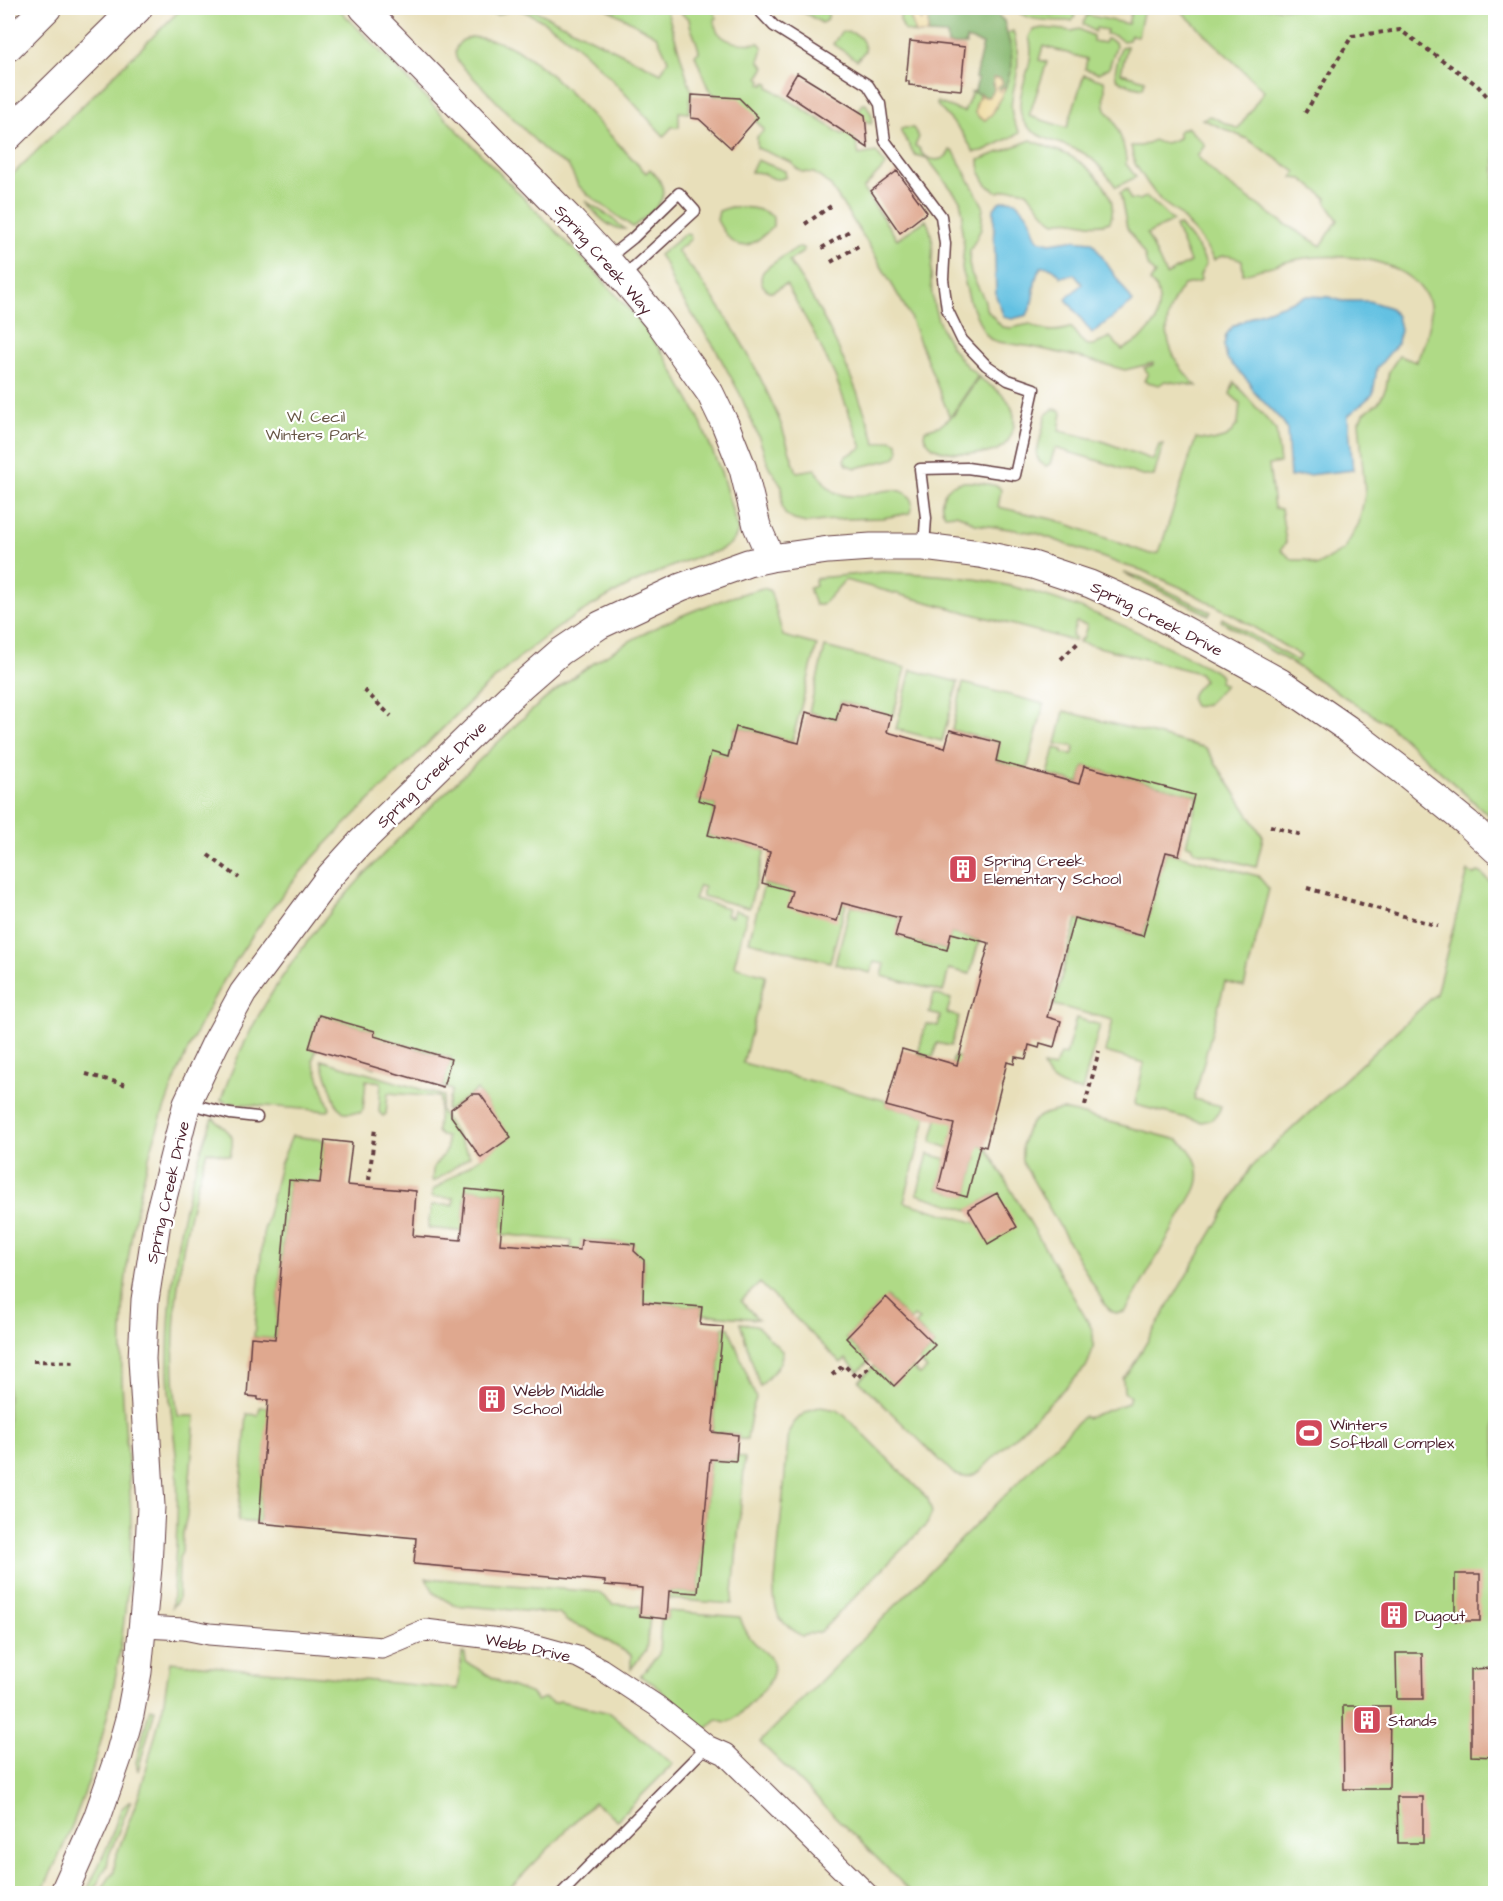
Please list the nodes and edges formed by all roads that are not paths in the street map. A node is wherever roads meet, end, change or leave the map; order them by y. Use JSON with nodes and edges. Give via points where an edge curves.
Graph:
{"nodes":[{"id":1,"x":46,"y":8,"type":"edge"},
{"id":2,"x":137,"y":8,"type":"edge"},
{"id":3,"x":363,"y":8,"type":"edge"},
{"id":4,"x":758,"y":8,"type":"edge"},
{"id":5,"x":8,"y":46,"type":"edge"},
{"id":6,"x":8,"y":135,"type":"edge"},
{"id":7,"x":615,"y":268,"type":"junction"},
{"id":8,"x":924,"y":547,"type":"junction"},
{"id":9,"x":771,"y":558,"type":"junction"},
{"id":10,"x":1496,"y":850,"type":"edge"},
{"id":11,"x":187,"y":1103,"type":"junction"},
{"id":12,"x":257,"y":1117,"type":"dead end"},
{"id":13,"x":143,"y":1627,"type":"junction"},
{"id":14,"x":707,"y":1746,"type":"junction"},
{"id":15,"x":63,"y":1893,"type":"edge"},
{"id":16,"x":561,"y":1893,"type":"edge"},
{"id":17,"x":867,"y":1893,"type":"edge"}],
"edges":[{"from":1,"to":5,"type":"main road"},
{"from":2,"to":6,"type":"main road"},
{"from":3,"to":7,"type":"street","name":"Spring Creek Way"},
{"from":4,"to":8,"type":"lane","via":[[774,26],[868,85],[880,104],[885,141],[941,216],[948,309],[962,340],[986,365],[1008,380],[1034,389],[1016,475],[967,468],[920,469],[926,518]]},
{"from":7,"to":7,"type":"lane","via":[[633,238],[679,193],[695,211]]},
{"from":7,"to":9,"type":"street","name":"Spring Creek Way","via":[[710,393],[742,469],[757,526]]},
{"from":8,"to":9,"type":"street","name":"Spring Creek Drive","via":[[828,550]]},
{"from":8,"to":10,"type":"street","name":"Spring Creek Drive","via":[[1034,565],[1090,584],[1156,615],[1280,682],[1431,793]]},
{"from":9,"to":11,"type":"street","name":"Spring Creek Drive","via":[[681,587],[600,625],[560,652],[521,686],[330,876],[243,993]]},
{"from":11,"to":12,"type":"lane"},
{"from":11,"to":13,"type":"street","name":"Spring Creek Drive","via":[[157,1222],[146,1300],[142,1359],[151,1506]]},
{"from":13,"to":14,"type":"street","name":"Webb Drive","via":[[382,1648],[425,1630],[538,1646],[578,1658],[625,1683]]},
{"from":13,"to":15,"type":"street","name":"Spring Creek Drive","via":[[130,1715],[119,1755],[97,1818]]},
{"from":14,"to":16,"type":"lane"},
{"from":14,"to":17,"type":"street","name":"Webb Drive","via":[[725,1754]]}]}
